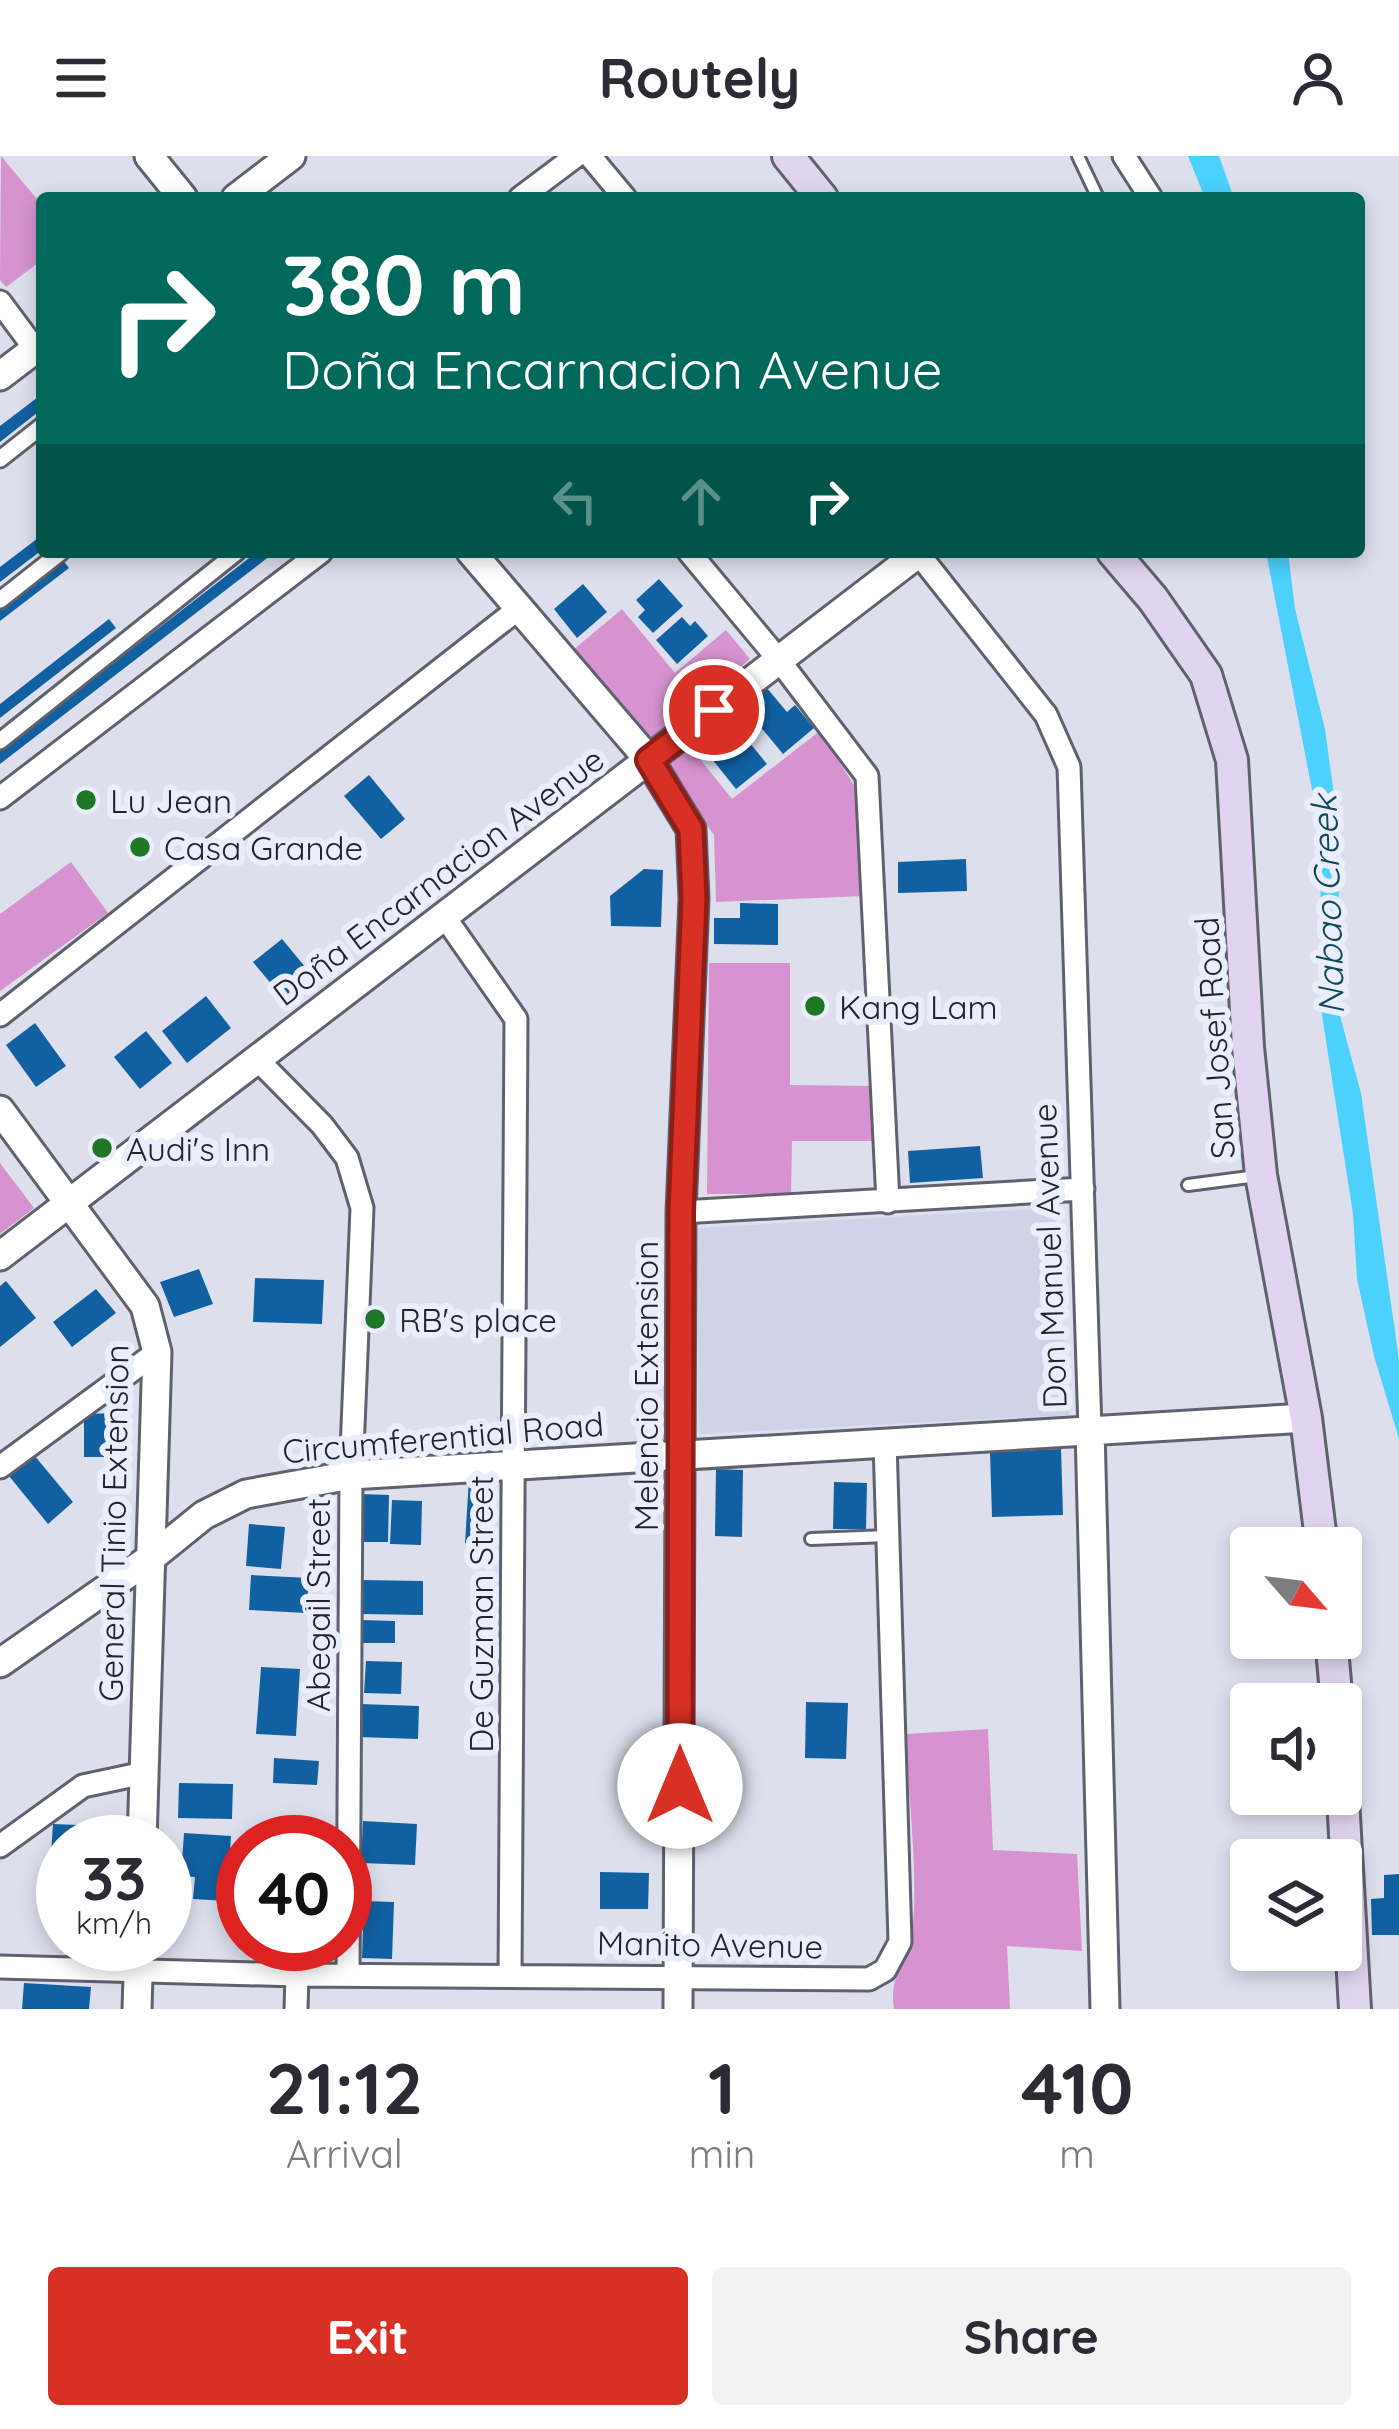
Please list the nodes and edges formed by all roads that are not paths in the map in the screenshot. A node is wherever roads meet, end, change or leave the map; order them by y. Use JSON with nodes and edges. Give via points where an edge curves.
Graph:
{"nodes":[{"id":1,"x":149,"y":156,"type":"edge"},
{"id":2,"x":290,"y":156,"type":"edge"},
{"id":3,"x":576,"y":156,"type":"edge"},
{"id":4,"x":590,"y":156,"type":"edge"},
{"id":5,"x":788,"y":156,"type":"edge"},
{"id":6,"x":1078,"y":156,"type":"edge"},
{"id":7,"x":1124,"y":156,"type":"edge"},
{"id":8,"x":178,"y":192,"type":"edge"},
{"id":9,"x":244,"y":192,"type":"edge"},
{"id":10,"x":528,"y":192,"type":"edge"},
{"id":11,"x":620,"y":192,"type":"edge"},
{"id":12,"x":817,"y":192,"type":"edge"},
{"id":13,"x":1095,"y":192,"type":"edge"},
{"id":14,"x":1146,"y":192,"type":"edge"},
{"id":15,"x":0,"y":302,"type":"edge"},
{"id":16,"x":36,"y":343,"type":"edge"},
{"id":17,"x":36,"y":348,"type":"edge"},
{"id":18,"x":0,"y":376,"type":"edge"},
{"id":19,"x":36,"y":431,"type":"edge"},
{"id":20,"x":0,"y":458,"type":"edge"},
{"id":21,"x":53,"y":558,"type":"edge"},
{"id":22,"x":229,"y":558,"type":"edge"},
{"id":23,"x":313,"y":558,"type":"edge"},
{"id":24,"x":476,"y":558,"type":"edge"},
{"id":25,"x":693,"y":558,"type":"edge"},
{"id":26,"x":910,"y":558,"type":"edge"},
{"id":27,"x":923,"y":558,"type":"edge"},
{"id":28,"x":1118,"y":558,"type":"edge"},
{"id":29,"x":0,"y":600,"type":"edge"},
{"id":30,"x":518,"y":609,"type":"junction"},
{"id":31,"x":779,"y":660,"type":"junction"},
{"id":32,"x":0,"y":741,"type":"edge"},
{"id":33,"x":649,"y":760,"type":"junction"},
{"id":34,"x":0,"y":798,"type":"edge"},
{"id":35,"x":444,"y":916,"type":"junction"},
{"id":36,"x":0,"y":1016,"type":"edge"},
{"id":37,"x":257,"y":1060,"type":"junction"},
{"id":38,"x":0,"y":1110,"type":"edge"},
{"id":39,"x":1261,"y":1175,"type":"junction"},
{"id":40,"x":1189,"y":1185,"type":"dead end"},
{"id":41,"x":1083,"y":1189,"type":"junction"},
{"id":42,"x":889,"y":1202,"type":"junction"},
{"id":43,"x":70,"y":1203,"type":"junction"},
{"id":44,"x":681,"y":1212,"type":"junction"},
{"id":45,"x":0,"y":1256,"type":"edge"},
{"id":46,"x":157,"y":1352,"type":"junction"},
{"id":47,"x":1306,"y":1418,"type":"junction"},
{"id":48,"x":1090,"y":1430,"type":"junction"},
{"id":49,"x":885,"y":1442,"type":"junction"},
{"id":50,"x":681,"y":1453,"type":"junction"},
{"id":51,"x":514,"y":1463,"type":"junction"},
{"id":52,"x":0,"y":1467,"type":"edge"},
{"id":53,"x":351,"y":1475,"type":"junction"},
{"id":54,"x":1319,"y":1527,"type":"edge"},
{"id":55,"x":888,"y":1536,"type":"junction"},
{"id":56,"x":811,"y":1539,"type":"dead end"},
{"id":57,"x":152,"y":1557,"type":"junction"},
{"id":58,"x":0,"y":1664,"type":"edge"},
{"id":59,"x":144,"y":1773,"type":"junction"},
{"id":60,"x":143,"y":1815,"type":"edge"},
{"id":61,"x":1344,"y":1815,"type":"edge"},
{"id":62,"x":0,"y":1846,"type":"edge"},
{"id":63,"x":192,"y":1963,"type":"edge"},
{"id":64,"x":36,"y":1964,"type":"edge"},
{"id":65,"x":0,"y":1967,"type":"edge"},
{"id":66,"x":138,"y":1971,"type":"edge"},
{"id":67,"x":348,"y":1974,"type":"junction"},
{"id":68,"x":297,"y":1975,"type":"junction"},
{"id":69,"x":510,"y":1975,"type":"junction"},
{"id":70,"x":678,"y":1977,"type":"junction"},
{"id":71,"x":137,"y":2009,"type":"edge"},
{"id":72,"x":296,"y":2009,"type":"edge"},
{"id":73,"x":678,"y":2009,"type":"edge"},
{"id":74,"x":1105,"y":2009,"type":"edge"},
{"id":75,"x":1354,"y":2009,"type":"edge"}],
"edges":[{"from":1,"to":8,"type":"street"},
{"from":2,"to":9,"type":"street"},
{"from":3,"to":10,"type":"street"},
{"from":4,"to":11,"type":"street"},
{"from":5,"to":12,"type":"main road"},
{"from":6,"to":13,"type":"lane"},
{"from":7,"to":14,"type":"street"},
{"from":15,"to":16,"type":"street"},
{"from":17,"to":18,"type":"street"},
{"from":19,"to":20,"type":"street"},
{"from":21,"to":29,"type":"street"},
{"from":22,"to":32,"type":"street"},
{"from":23,"to":34,"type":"street"},
{"from":24,"to":30,"type":"street","name":"Melencio Extension"},
{"from":25,"to":31,"type":"street"},
{"from":26,"to":31,"type":"street","name":"Doña Encarnacion Avenue"},
{"from":27,"to":41,"type":"street","name":"Don Manuel Avenue","via":[[1046,715],[1069,766]]},
{"from":28,"to":39,"type":"main road","name":"San Josef Road","via":[[1206,675],[1232,760]]},
{"from":30,"to":33,"type":"street","name":"Melencio Extension"},
{"from":30,"to":36,"type":"street"},
{"from":31,"to":33,"type":"street","name":"Doña Encarnacion Avenue"},
{"from":31,"to":42,"type":"street","via":[[867,776]]},
{"from":33,"to":35,"type":"street","name":"Doña Encarnacion Avenue"},
{"from":33,"to":44,"type":"street","name":"Melencio Extension","via":[[691,829]]},
{"from":35,"to":37,"type":"street","name":"Doña Encarnacion Avenue"},
{"from":35,"to":51,"type":"street","name":"De Guzman Street","via":[[516,1019]]},
{"from":37,"to":43,"type":"street","name":"Doña Encarnacion Avenue"},
{"from":37,"to":53,"type":"street","name":"Abegail Street","via":[[347,1158],[362,1208]]},
{"from":38,"to":43,"type":"street","name":"General Tinio Extension"},
{"from":39,"to":40,"type":"lane"},
{"from":39,"to":47,"type":"main road","name":"San Josef Road"},
{"from":41,"to":42,"type":"street"},
{"from":41,"to":48,"type":"street","name":"Don Manuel Avenue"},
{"from":42,"to":44,"type":"street"},
{"from":43,"to":45,"type":"street","name":"Doña Encarnacion Avenue"},
{"from":43,"to":46,"type":"street","name":"General Tinio Extension","via":[[146,1306]]},
{"from":44,"to":50,"type":"street","name":"Melencio Extension"},
{"from":46,"to":52,"type":"street"},
{"from":46,"to":57,"type":"street","name":"General Tinio Extension"},
{"from":47,"to":48,"type":"street","name":"Circumferential Road"},
{"from":47,"to":54,"type":"main road","name":"San Josef Road"},
{"from":48,"to":49,"type":"street","name":"Circumferential Road"},
{"from":48,"to":74,"type":"street","name":"Don Manuel Avenue"},
{"from":49,"to":50,"type":"street","name":"Circumferential Road"},
{"from":49,"to":55,"type":"street","name":"Manito Avenue"},
{"from":50,"to":51,"type":"street","name":"Circumferential Road"},
{"from":50,"to":70,"type":"street","name":"Melencio Extension"},
{"from":51,"to":53,"type":"street","name":"Circumferential Road"},
{"from":51,"to":69,"type":"street","name":"De Guzman Street"},
{"from":53,"to":57,"type":"street","name":"Circumferential Road","via":[[246,1494]]},
{"from":53,"to":67,"type":"street","name":"Abegail Street"},
{"from":55,"to":56,"type":"lane"},
{"from":55,"to":70,"type":"street","name":"Manito Avenue","via":[[900,1942],[885,1970],[869,1979]]},
{"from":57,"to":58,"type":"street","name":"Circumferential Road"},
{"from":57,"to":59,"type":"street","name":"General Tinio Extension"},
{"from":59,"to":60,"type":"street","name":"General Tinio Extension"},
{"from":59,"to":62,"type":"street","via":[[83,1786]]},
{"from":61,"to":75,"type":"main road"},
{"from":63,"to":68,"type":"street","name":"Manito Avenue"},
{"from":64,"to":65,"type":"street","name":"Manito Avenue"},
{"from":66,"to":71,"type":"street"},
{"from":67,"to":68,"type":"street","name":"Manito Avenue"},
{"from":67,"to":69,"type":"street","name":"Manito Avenue"},
{"from":68,"to":72,"type":"street"},
{"from":69,"to":70,"type":"street","name":"Manito Avenue"},
{"from":70,"to":73,"type":"street","name":"Melencio Extension"}]}
